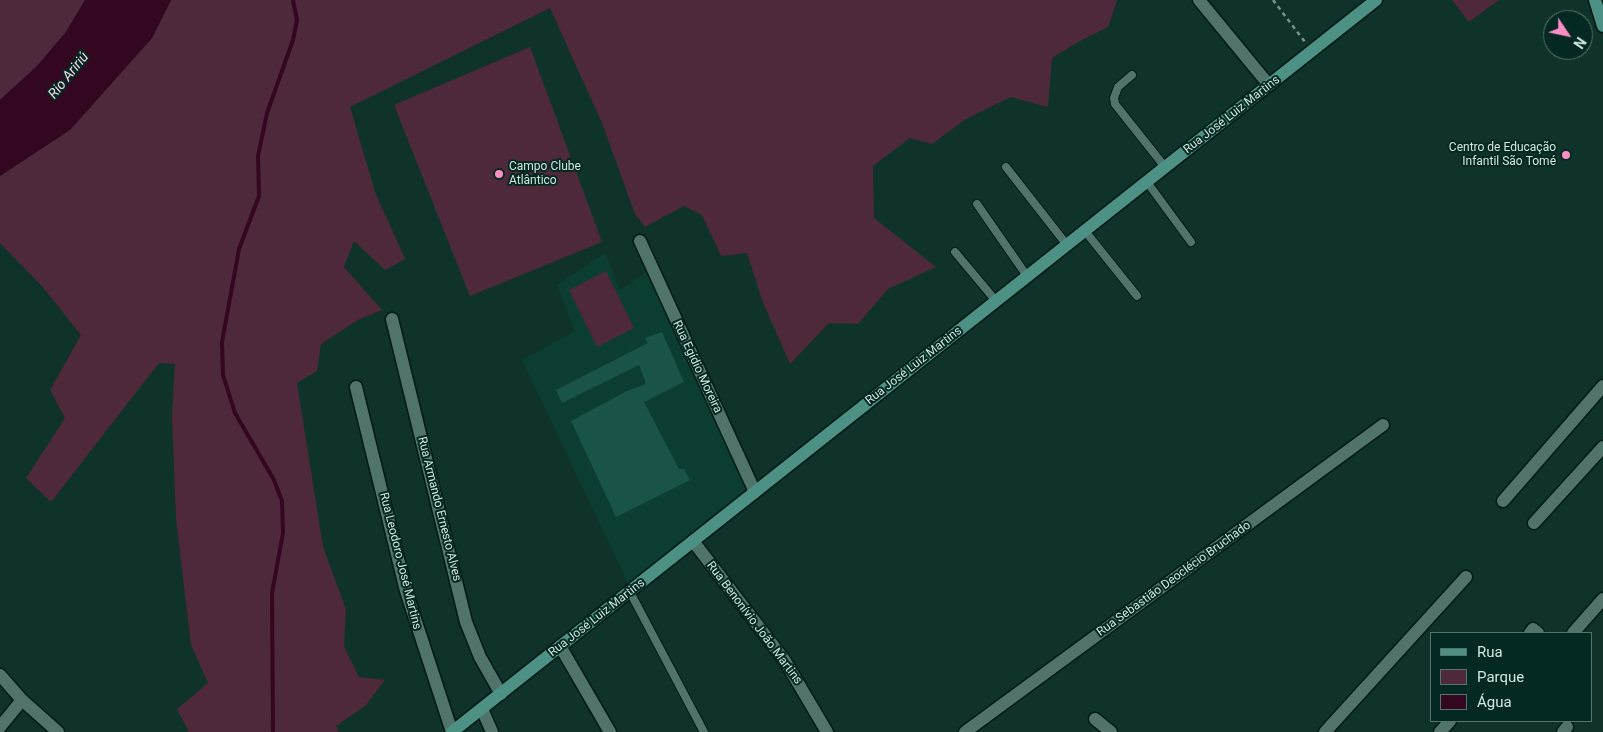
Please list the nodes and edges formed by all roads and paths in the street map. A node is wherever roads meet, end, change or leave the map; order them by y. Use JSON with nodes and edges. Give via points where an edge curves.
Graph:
{"nodes":[{"id":1,"x":1199,"y":0,"type":"edge"},
{"id":2,"x":1273,"y":0,"type":"edge"},
{"id":3,"x":1376,"y":0,"type":"edge"},
{"id":4,"x":1595,"y":0,"type":"edge"},
{"id":5,"x":1603,"y":26,"type":"edge"},
{"id":6,"x":1312,"y":51,"type":"junction"},
{"id":7,"x":1132,"y":75,"type":"dead end"},
{"id":8,"x":1269,"y":85,"type":"junction"},
{"id":9,"x":1006,"y":167,"type":"dead end"},
{"id":10,"x":1165,"y":167,"type":"junction"},
{"id":11,"x":1147,"y":182,"type":"junction"},
{"id":12,"x":977,"y":204,"type":"dead end"},
{"id":13,"x":1085,"y":231,"type":"junction"},
{"id":14,"x":640,"y":241,"type":"dead end"},
{"id":15,"x":1192,"y":242,"type":"dead end"},
{"id":16,"x":1067,"y":244,"type":"junction"},
{"id":17,"x":955,"y":252,"type":"dead end"},
{"id":18,"x":1028,"y":276,"type":"junction"},
{"id":19,"x":1137,"y":296,"type":"dead end"},
{"id":20,"x":996,"y":301,"type":"junction"},
{"id":21,"x":392,"y":319,"type":"dead end"},
{"id":22,"x":1603,"y":386,"type":"edge"},
{"id":23,"x":356,"y":387,"type":"dead end"},
{"id":24,"x":1382,"y":425,"type":"dead end"},
{"id":25,"x":1603,"y":447,"type":"edge"},
{"id":26,"x":755,"y":492,"type":"junction"},
{"id":27,"x":1503,"y":501,"type":"dead end"},
{"id":28,"x":1534,"y":523,"type":"dead end"},
{"id":29,"x":693,"y":542,"type":"junction"},
{"id":30,"x":1466,"y":576,"type":"dead end"},
{"id":31,"x":630,"y":592,"type":"junction"},
{"id":32,"x":1603,"y":599,"type":"edge"},
{"id":33,"x":1574,"y":632,"type":"edge"},
{"id":34,"x":560,"y":646,"type":"junction"},
{"id":35,"x":0,"y":676,"type":"edge"},
{"id":36,"x":500,"y":694,"type":"junction"},
{"id":37,"x":22,"y":700,"type":"junction"},
{"id":38,"x":482,"y":708,"type":"junction"},
{"id":39,"x":1095,"y":719,"type":"dead end"},
{"id":40,"x":1449,"y":722,"type":"edge"},
{"id":41,"x":0,"y":727,"type":"edge"},
{"id":42,"x":58,"y":732,"type":"edge"},
{"id":43,"x":452,"y":732,"type":"edge"},
{"id":44,"x":492,"y":732,"type":"edge"},
{"id":45,"x":610,"y":732,"type":"edge"},
{"id":46,"x":704,"y":732,"type":"edge"},
{"id":47,"x":827,"y":732,"type":"edge"},
{"id":48,"x":965,"y":732,"type":"edge"},
{"id":49,"x":1111,"y":732,"type":"edge"},
{"id":50,"x":1325,"y":732,"type":"edge"},
{"id":51,"x":1440,"y":732,"type":"edge"}],
"edges":[{"from":1,"to":8,"type":"street"},
{"from":2,"to":6,"type":"path"},
{"from":3,"to":6,"type":"main road","name":"Rua José Luiz Martins"},
{"from":4,"to":5,"type":"main road"},
{"from":6,"to":8,"type":"main road","name":"Rua José Luiz Martins"},
{"from":7,"to":10,"type":"lane","via":[[1118,87],[1114,98],[1116,104]]},
{"from":8,"to":10,"type":"main road","name":"Rua José Luiz Martins"},
{"from":9,"to":16,"type":"lane"},
{"from":10,"to":11,"type":"main road","name":"Rua José Luiz Martins"},
{"from":11,"to":13,"type":"main road","name":"Rua José Luiz Martins"},
{"from":11,"to":15,"type":"lane"},
{"from":12,"to":18,"type":"lane"},
{"from":13,"to":16,"type":"main road","name":"Rua José Luiz Martins"},
{"from":13,"to":19,"type":"lane"},
{"from":14,"to":26,"type":"street","name":"Rua Egídio Moreira"},
{"from":16,"to":18,"type":"main road","name":"Rua José Luiz Martins"},
{"from":17,"to":20,"type":"lane"},
{"from":18,"to":20,"type":"main road","name":"Rua José Luiz Martins"},
{"from":20,"to":26,"type":"main road","name":"Rua José Luiz Martins"},
{"from":21,"to":36,"type":"street","name":"Rua Armando Ernesto Alves","via":[[466,622]]},
{"from":22,"to":27,"type":"street"},
{"from":23,"to":43,"type":"street","name":"Rua Leodoro José Martins","via":[[406,591]]},
{"from":24,"to":48,"type":"street","name":"Rua Sebastião Deoclécio Bruchado"},
{"from":25,"to":28,"type":"street"},
{"from":26,"to":29,"type":"main road","name":"Rua José Luiz Martins"},
{"from":29,"to":31,"type":"main road","name":"Rua José Luiz Martins"},
{"from":29,"to":47,"type":"street","name":"Rua Benonívio João Martins","via":[[785,661]]},
{"from":30,"to":50,"type":"street"},
{"from":31,"to":34,"type":"main road","name":"Rua José Luiz Martins"},
{"from":31,"to":46,"type":"lane"},
{"from":32,"to":33,"type":"street"},
{"from":34,"to":36,"type":"main road","name":"Rua José Luiz Martins"},
{"from":34,"to":45,"type":"street"},
{"from":35,"to":37,"type":"street"},
{"from":36,"to":38,"type":"main road","name":"Rua José Luiz Martins"},
{"from":37,"to":41,"type":"street"},
{"from":37,"to":42,"type":"street"},
{"from":38,"to":43,"type":"main road","name":"Rua José Luiz Martins"},
{"from":38,"to":44,"type":"street"},
{"from":39,"to":49,"type":"street"},
{"from":40,"to":51,"type":"street"}]}
